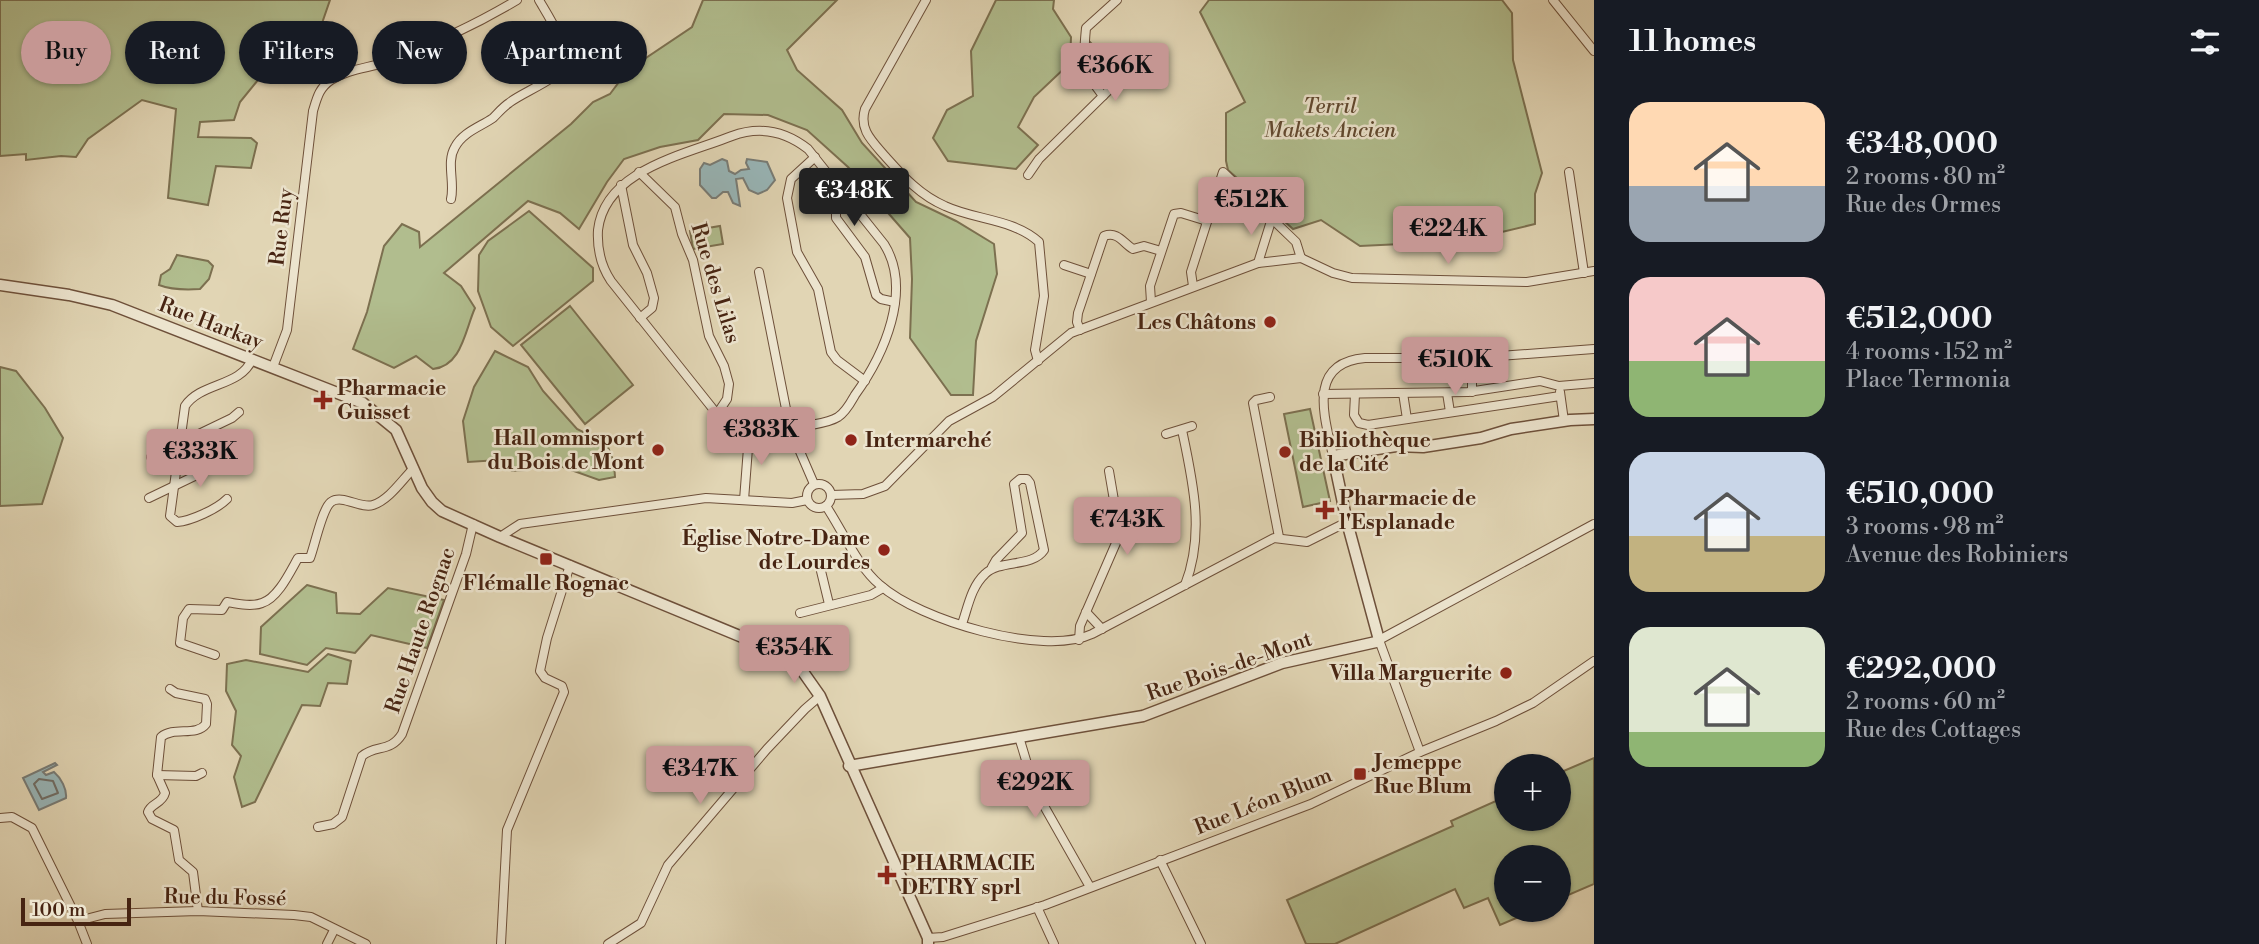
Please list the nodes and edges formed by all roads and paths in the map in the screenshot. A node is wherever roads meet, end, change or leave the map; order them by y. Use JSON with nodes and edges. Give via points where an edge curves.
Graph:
{"nodes":[{"id":1,"x":517,"y":0,"type":"edge"},
{"id":2,"x":539,"y":0,"type":"edge"},
{"id":3,"x":926,"y":0,"type":"edge"},
{"id":4,"x":1117,"y":0,"type":"edge"},
{"id":5,"x":1553,"y":0,"type":"edge"},
{"id":6,"x":1594,"y":51,"type":"edge"},
{"id":7,"x":1121,"y":78,"type":"dead end"},
{"id":8,"x":1102,"y":96,"type":"junction"},
{"id":9,"x":815,"y":157,"type":"junction"},
{"id":10,"x":639,"y":172,"type":"junction"},
{"id":11,"x":1569,"y":172,"type":"dead end"},
{"id":12,"x":1028,"y":175,"type":"dead end"},
{"id":13,"x":621,"y":186,"type":"junction"},
{"id":14,"x":848,"y":198,"type":"junction"},
{"id":15,"x":451,"y":199,"type":"dead end"},
{"id":16,"x":1272,"y":218,"type":"junction"},
{"id":17,"x":1208,"y":221,"type":"junction"},
{"id":18,"x":1161,"y":251,"type":"junction"},
{"id":19,"x":1301,"y":258,"type":"junction"},
{"id":20,"x":1258,"y":263,"type":"junction"},
{"id":21,"x":1064,"y":265,"type":"dead end"},
{"id":22,"x":1594,"y":271,"type":"edge"},
{"id":23,"x":759,"y":272,"type":"dead end"},
{"id":24,"x":1584,"y":273,"type":"junction"},
{"id":25,"x":1091,"y":274,"type":"junction"},
{"id":26,"x":0,"y":285,"type":"edge"},
{"id":27,"x":1193,"y":286,"type":"junction"},
{"id":28,"x":895,"y":302,"type":"junction"},
{"id":29,"x":1151,"y":302,"type":"junction"},
{"id":30,"x":640,"y":318,"type":"junction"},
{"id":31,"x":1080,"y":330,"type":"junction"},
{"id":32,"x":1594,"y":349,"type":"edge"},
{"id":33,"x":252,"y":359,"type":"junction"},
{"id":34,"x":1038,"y":361,"type":"junction"},
{"id":35,"x":273,"y":367,"type":"junction"},
{"id":36,"x":1472,"y":371,"type":"dead end"},
{"id":37,"x":865,"y":381,"type":"junction"},
{"id":38,"x":1594,"y":383,"type":"edge"},
{"id":39,"x":1559,"y":386,"type":"junction"},
{"id":40,"x":1490,"y":389,"type":"junction"},
{"id":41,"x":1472,"y":392,"type":"junction"},
{"id":42,"x":1403,"y":393,"type":"junction"},
{"id":43,"x":1447,"y":393,"type":"junction"},
{"id":44,"x":1323,"y":394,"type":"junction"},
{"id":45,"x":1355,"y":394,"type":"junction"},
{"id":46,"x":1560,"y":396,"type":"junction"},
{"id":47,"x":1270,"y":397,"type":"dead end"},
{"id":48,"x":1244,"y":402,"type":"dead end"},
{"id":49,"x":1254,"y":403,"type":"junction"},
{"id":50,"x":1492,"y":406,"type":"junction"},
{"id":51,"x":239,"y":412,"type":"dead end"},
{"id":52,"x":1450,"y":412,"type":"junction"},
{"id":53,"x":717,"y":414,"type":"junction"},
{"id":54,"x":789,"y":419,"type":"junction"},
{"id":55,"x":1407,"y":419,"type":"junction"},
{"id":56,"x":1594,"y":419,"type":"edge"},
{"id":57,"x":1564,"y":421,"type":"junction"},
{"id":58,"x":1192,"y":426,"type":"dead end"},
{"id":59,"x":802,"y":427,"type":"junction"},
{"id":60,"x":1182,"y":430,"type":"junction"},
{"id":61,"x":1166,"y":433,"type":"dead end"},
{"id":62,"x":780,"y":435,"type":"junction"},
{"id":63,"x":795,"y":440,"type":"junction"},
{"id":64,"x":179,"y":443,"type":"junction"},
{"id":65,"x":748,"y":447,"type":"junction"},
{"id":66,"x":233,"y":455,"type":"dead end"},
{"id":67,"x":1333,"y":456,"type":"junction"},
{"id":68,"x":151,"y":457,"type":"dead end"},
{"id":69,"x":414,"y":469,"type":"junction"},
{"id":70,"x":1109,"y":471,"type":"dead end"},
{"id":71,"x":814,"y":484,"type":"junction"},
{"id":72,"x":173,"y":486,"type":"junction"},
{"id":73,"x":831,"y":495,"type":"junction"},
{"id":74,"x":149,"y":498,"type":"dead end"},
{"id":75,"x":227,"y":499,"type":"dead end"},
{"id":76,"x":744,"y":500,"type":"junction"},
{"id":77,"x":807,"y":500,"type":"junction"},
{"id":78,"x":826,"y":506,"type":"junction"},
{"id":79,"x":1347,"y":522,"type":"junction"},
{"id":80,"x":472,"y":524,"type":"junction"},
{"id":81,"x":1594,"y":524,"type":"edge"},
{"id":82,"x":500,"y":537,"type":"junction"},
{"id":83,"x":1279,"y":537,"type":"junction"},
{"id":84,"x":1191,"y":561,"type":"junction"},
{"id":85,"x":570,"y":565,"type":"junction"},
{"id":86,"x":992,"y":567,"type":"junction"},
{"id":87,"x":821,"y":571,"type":"dead end"},
{"id":88,"x":1209,"y":572,"type":"junction"},
{"id":89,"x":1185,"y":586,"type":"junction"},
{"id":90,"x":883,"y":588,"type":"junction"},
{"id":91,"x":830,"y":604,"type":"junction"},
{"id":92,"x":800,"y":612,"type":"dead end"},
{"id":93,"x":1086,"y":612,"type":"junction"},
{"id":94,"x":962,"y":624,"type":"junction"},
{"id":95,"x":1102,"y":629,"type":"junction"},
{"id":96,"x":1079,"y":640,"type":"junction"},
{"id":97,"x":1379,"y":640,"type":"junction"},
{"id":98,"x":215,"y":654,"type":"dead end"},
{"id":99,"x":1594,"y":661,"type":"edge"},
{"id":100,"x":170,"y":689,"type":"dead end"},
{"id":101,"x":820,"y":696,"type":"junction"},
{"id":102,"x":1019,"y":737,"type":"junction"},
{"id":103,"x":1423,"y":750,"type":"junction"},
{"id":104,"x":849,"y":766,"type":"junction"},
{"id":105,"x":202,"y":773,"type":"dead end"},
{"id":106,"x":157,"y":775,"type":"junction"},
{"id":107,"x":0,"y":818,"type":"edge"},
{"id":108,"x":318,"y":827,"type":"dead end"},
{"id":109,"x":1160,"y":860,"type":"junction"},
{"id":110,"x":1090,"y":887,"type":"junction"},
{"id":111,"x":1037,"y":908,"type":"junction"},
{"id":112,"x":198,"y":911,"type":"junction"},
{"id":113,"x":78,"y":921,"type":"junction"},
{"id":114,"x":334,"y":930,"type":"junction"},
{"id":115,"x":928,"y":941,"type":"edge"},
{"id":116,"x":87,"y":944,"type":"edge"},
{"id":117,"x":327,"y":944,"type":"edge"},
{"id":118,"x":366,"y":944,"type":"edge"},
{"id":119,"x":500,"y":944,"type":"edge"},
{"id":120,"x":608,"y":944,"type":"edge"},
{"id":121,"x":1054,"y":944,"type":"edge"},
{"id":122,"x":1201,"y":944,"type":"edge"}],
"edges":[{"from":1,"to":35,"type":"street","name":"Rue Ruy","via":[[471,27],[389,61],[347,72],[319,90],[287,330]]},
{"from":2,"to":15,"type":"street","via":[[556,32],[564,66],[461,138],[451,158]]},
{"from":3,"to":34,"type":"street","via":[[862,120],[867,136],[913,187],[945,206],[1028,232],[1039,242],[1044,296],[1035,350]]},
{"from":4,"to":8,"type":"street","via":[[1086,28],[1083,58],[1088,77]]},
{"from":5,"to":6,"type":"street"},
{"from":7,"to":8,"type":"street"},
{"from":8,"to":12,"type":"street"},
{"from":9,"to":10,"type":"street","via":[[789,137],[756,131],[736,134]]},
{"from":9,"to":14,"type":"street"},
{"from":9,"to":37,"type":"street","via":[[794,175],[787,190],[797,252],[818,289],[831,352]]},
{"from":10,"to":13,"type":"street"},
{"from":10,"to":53,"type":"street","name":"Rue des Lilas","via":[[675,207],[694,260],[709,336],[729,384],[727,399]]},
{"from":11,"to":24,"type":"street"},
{"from":13,"to":30,"type":"street","via":[[633,245],[654,298],[652,308]]},
{"from":13,"to":30,"type":"street","via":[[601,218],[598,248],[608,277]]},
{"from":14,"to":28,"type":"street","via":[[890,254],[897,278]]},
{"from":14,"to":28,"type":"street","via":[[837,207],[836,218],[866,257],[876,295]]},
{"from":16,"to":17,"type":"street","via":[[1223,172]]},
{"from":16,"to":19,"type":"street","via":[[1296,242]]},
{"from":16,"to":20,"type":"street"},
{"from":17,"to":18,"type":"street","via":[[1174,214]]},
{"from":17,"to":27,"type":"street","via":[[1191,272]]},
{"from":18,"to":25,"type":"street","via":[[1144,246],[1133,249],[1120,238],[1106,235]]},
{"from":18,"to":29,"type":"street","via":[[1150,286]]},
{"from":19,"to":20,"type":"street"},
{"from":19,"to":24,"type":"street","via":[[1352,278],[1527,282]]},
{"from":20,"to":27,"type":"street"},
{"from":21,"to":25,"type":"street"},
{"from":22,"to":24,"type":"street"},
{"from":23,"to":54,"type":"street"},
{"from":25,"to":31,"type":"street","via":[[1077,318]]},
{"from":26,"to":33,"type":"street","name":"Rue Harkay","via":[[112,305]]},
{"from":27,"to":29,"type":"street"},
{"from":28,"to":37,"type":"street","via":[[884,342]]},
{"from":29,"to":31,"type":"street"},
{"from":30,"to":53,"type":"street"},
{"from":31,"to":34,"type":"street","via":[[1067,335]]},
{"from":32,"to":44,"type":"street","via":[[1472,358],[1365,358],[1335,370]]},
{"from":33,"to":35,"type":"street","name":"Rue Harkay"},
{"from":33,"to":64,"type":"street","via":[[243,373],[188,401]]},
{"from":34,"to":73,"type":"street","via":[[993,397],[949,421],[885,486],[863,494]]},
{"from":35,"to":69,"type":"street","name":"Rue Harkay","via":[[363,403],[396,430]]},
{"from":36,"to":41,"type":"street"},
{"from":37,"to":59,"type":"street","via":[[838,417]]},
{"from":38,"to":39,"type":"street"},
{"from":39,"to":40,"type":"street","via":[[1540,381]]},
{"from":39,"to":46,"type":"street"},
{"from":40,"to":41,"type":"street"},
{"from":40,"to":50,"type":"street"},
{"from":41,"to":43,"type":"street"},
{"from":42,"to":43,"type":"street"},
{"from":42,"to":45,"type":"street"},
{"from":42,"to":55,"type":"street"},
{"from":43,"to":52,"type":"street"},
{"from":44,"to":45,"type":"street"},
{"from":44,"to":67,"type":"street"},
{"from":45,"to":55,"type":"street","via":[[1353,411],[1359,423]]},
{"from":46,"to":50,"type":"street"},
{"from":46,"to":57,"type":"street"},
{"from":47,"to":49,"type":"street"},
{"from":48,"to":49,"type":"street"},
{"from":49,"to":83,"type":"street"},
{"from":50,"to":52,"type":"street"},
{"from":51,"to":64,"type":"street"},
{"from":52,"to":55,"type":"street"},
{"from":53,"to":65,"type":"street"},
{"from":54,"to":59,"type":"street"},
{"from":54,"to":62,"type":"street","via":[[780,425]]},
{"from":56,"to":57,"type":"street"},
{"from":57,"to":67,"type":"street","via":[[1476,439]]},
{"from":58,"to":60,"type":"street"},
{"from":59,"to":63,"type":"street"},
{"from":60,"to":61,"type":"street"},
{"from":60,"to":84,"type":"street","via":[[1196,501]]},
{"from":62,"to":63,"type":"street"},
{"from":62,"to":65,"type":"street"},
{"from":63,"to":71,"type":"street"},
{"from":64,"to":68,"type":"street"},
{"from":64,"to":72,"type":"street"},
{"from":65,"to":76,"type":"street"},
{"from":66,"to":72,"type":"street"},
{"from":67,"to":79,"type":"street"},
{"from":69,"to":80,"type":"street","via":[[432,502]]},
{"from":69,"to":98,"type":"street","via":[[370,506],[331,502],[310,558],[298,558],[264,603],[227,602],[222,610],[189,609],[180,643]]},
{"from":70,"to":93,"type":"street","via":[[1117,537]]},
{"from":71,"to":73,"type":"street","via":[[825,485]]},
{"from":71,"to":77,"type":"street"},
{"from":72,"to":74,"type":"street"},
{"from":72,"to":75,"type":"street","via":[[170,513],[177,522]]},
{"from":73,"to":78,"type":"street"},
{"from":76,"to":77,"type":"street"},
{"from":76,"to":82,"type":"street","via":[[706,498],[520,524]]},
{"from":77,"to":78,"type":"street","via":[[811,506]]},
{"from":78,"to":90,"type":"street","via":[[869,574]]},
{"from":79,"to":83,"type":"street","via":[[1307,542]]},
{"from":79,"to":97,"type":"street"},
{"from":80,"to":82,"type":"street"},
{"from":80,"to":108,"type":"street","name":"Rue Haute Rognac","via":[[466,554],[402,733],[392,745],[362,756],[342,817]]},
{"from":81,"to":97,"type":"street","name":"Rue Bois-de-Mont"},
{"from":82,"to":85,"type":"street"},
{"from":83,"to":88,"type":"street"},
{"from":84,"to":88,"type":"street"},
{"from":84,"to":89,"type":"street"},
{"from":85,"to":101,"type":"street","via":[[782,654],[805,674]]},
{"from":85,"to":119,"type":"street","via":[[540,671],[564,692],[507,830]]},
{"from":86,"to":86,"type":"street","via":[[1036,558],[1044,550],[1027,479],[1014,484],[1022,533]]},
{"from":86,"to":94,"type":"street","via":[[975,587]]},
{"from":87,"to":91,"type":"street"},
{"from":88,"to":89,"type":"street"},
{"from":89,"to":95,"type":"street"},
{"from":90,"to":91,"type":"street"},
{"from":90,"to":94,"type":"street"},
{"from":91,"to":92,"type":"street"},
{"from":93,"to":95,"type":"street"},
{"from":93,"to":96,"type":"street"},
{"from":94,"to":96,"type":"street","via":[[1034,641]]},
{"from":95,"to":96,"type":"street"},
{"from":97,"to":102,"type":"street","name":"Rue Bois-de-Mont","via":[[1282,663],[1143,716]]},
{"from":97,"to":103,"type":"street"},
{"from":99,"to":103,"type":"street","name":"Rue Léon Blum","via":[[1534,703]]},
{"from":100,"to":106,"type":"street","via":[[205,699],[206,724],[200,730],[163,734]]},
{"from":101,"to":104,"type":"street"},
{"from":101,"to":120,"type":"street","via":[[767,749],[668,865],[641,922]]},
{"from":102,"to":104,"type":"street","name":"Rue Bois-de-Mont"},
{"from":102,"to":110,"type":"street","via":[[1035,790]]},
{"from":103,"to":109,"type":"street","name":"Rue Léon Blum","via":[[1311,804]]},
{"from":104,"to":115,"type":"street"},
{"from":105,"to":106,"type":"street"},
{"from":106,"to":112,"type":"street","via":[[165,793],[148,815],[174,830],[179,860],[193,872]]},
{"from":107,"to":113,"type":"street","via":[[12,817],[32,828]]},
{"from":109,"to":110,"type":"street","name":"Rue Léon Blum"},
{"from":109,"to":122,"type":"street"},
{"from":110,"to":111,"type":"street","name":"Rue Léon Blum"},
{"from":111,"to":115,"type":"street","name":"Rue Léon Blum"},
{"from":111,"to":121,"type":"street"},
{"from":112,"to":113,"type":"street","name":"Rue du Fossé","via":[[105,914]]},
{"from":112,"to":114,"type":"street","name":"Rue du Fossé","via":[[296,915]]},
{"from":113,"to":116,"type":"street"},
{"from":114,"to":117,"type":"street"},
{"from":114,"to":118,"type":"street","name":"Rue du Fossé"}]}
